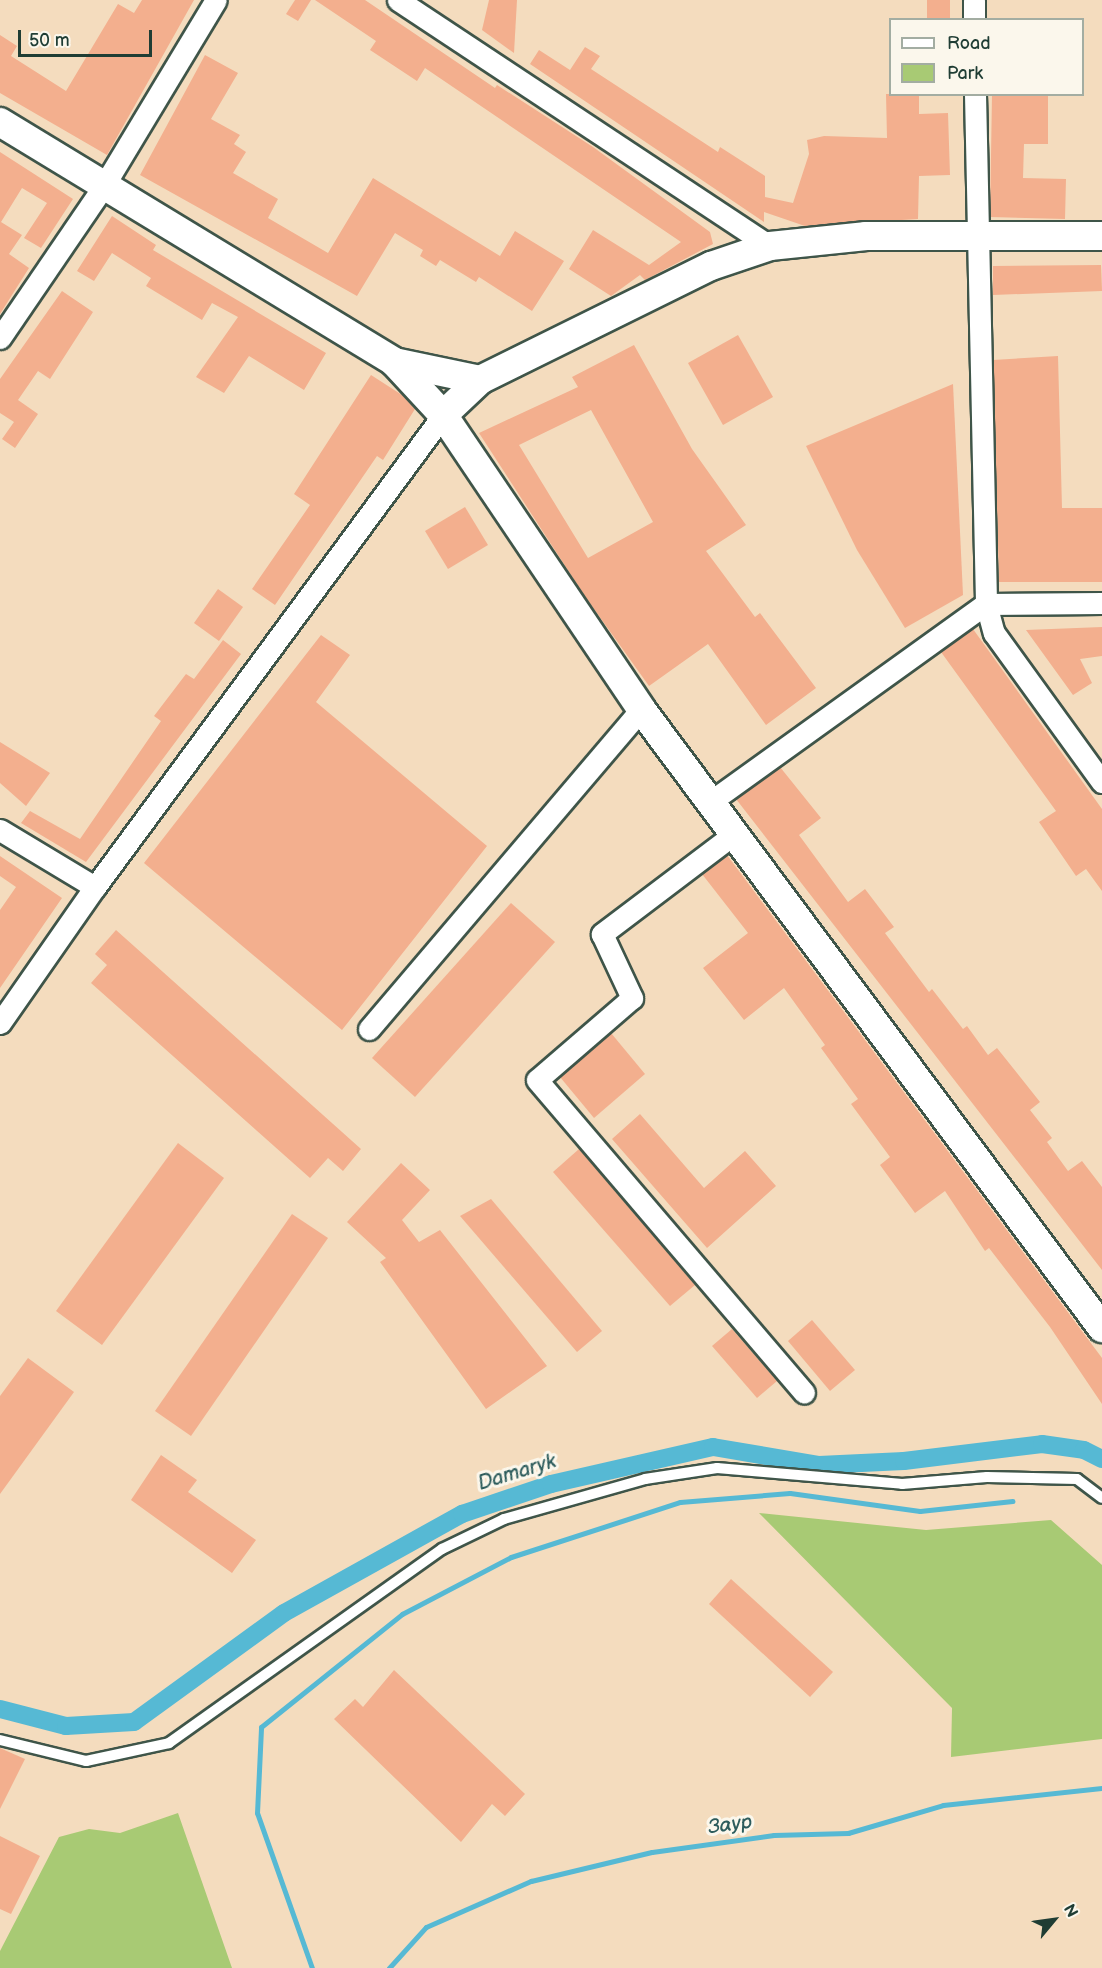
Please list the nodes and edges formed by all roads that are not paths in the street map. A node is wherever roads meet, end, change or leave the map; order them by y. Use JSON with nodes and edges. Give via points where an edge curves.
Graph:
{"nodes":[{"id":1,"x":216,"y":0,"type":"edge"},
{"id":2,"x":398,"y":0,"type":"edge"},
{"id":3,"x":974,"y":0,"type":"edge"},
{"id":4,"x":974,"y":18,"type":"edge"},
{"id":5,"x":975,"y":96,"type":"edge"},
{"id":6,"x":0,"y":122,"type":"edge"},
{"id":7,"x":103,"y":187,"type":"junction"},
{"id":8,"x":976,"y":234,"type":"junction"},
{"id":9,"x":1102,"y":236,"type":"edge"},
{"id":10,"x":770,"y":246,"type":"junction"},
{"id":11,"x":0,"y":338,"type":"edge"},
{"id":12,"x":394,"y":362,"type":"junction"},
{"id":13,"x":480,"y":380,"type":"junction"},
{"id":14,"x":443,"y":415,"type":"junction"},
{"id":15,"x":1102,"y":603,"type":"edge"},
{"id":16,"x":986,"y":604,"type":"junction"},
{"id":17,"x":642,"y":709,"type":"junction"},
{"id":18,"x":1102,"y":782,"type":"edge"},
{"id":19,"x":710,"y":802,"type":"junction"},
{"id":20,"x":0,"y":830,"type":"edge"},
{"id":21,"x":734,"y":834,"type":"junction"},
{"id":22,"x":94,"y":888,"type":"junction"},
{"id":23,"x":0,"y":1023,"type":"edge"},
{"id":24,"x":369,"y":1029,"type":"dead end"},
{"id":25,"x":1102,"y":1328,"type":"edge"},
{"id":26,"x":804,"y":1393,"type":"dead end"},
{"id":27,"x":1102,"y":1498,"type":"edge"},
{"id":28,"x":0,"y":1740,"type":"edge"}],
"edges":[{"from":1,"to":7,"type":"street"},
{"from":2,"to":10,"type":"street"},
{"from":3,"to":4,"type":"street"},
{"from":5,"to":8,"type":"street"},
{"from":6,"to":7,"type":"main road"},
{"from":7,"to":11,"type":"street"},
{"from":7,"to":12,"type":"main road"},
{"from":8,"to":9,"type":"main road"},
{"from":8,"to":10,"type":"main road","via":[[866,236]]},
{"from":8,"to":16,"type":"street"},
{"from":10,"to":13,"type":"main road","via":[[711,266]]},
{"from":12,"to":13,"type":"main road"},
{"from":12,"to":14,"type":"main road"},
{"from":13,"to":14,"type":"main road"},
{"from":14,"to":17,"type":"main road"},
{"from":14,"to":22,"type":"street"},
{"from":15,"to":16,"type":"street"},
{"from":16,"to":18,"type":"street","via":[[994,633]]},
{"from":16,"to":19,"type":"street"},
{"from":17,"to":19,"type":"main road"},
{"from":17,"to":24,"type":"street"},
{"from":19,"to":21,"type":"main road"},
{"from":20,"to":22,"type":"street"},
{"from":21,"to":25,"type":"main road"},
{"from":21,"to":26,"type":"street","via":[[602,934],[632,998],[537,1080]]},
{"from":22,"to":23,"type":"street"},
{"from":27,"to":28,"type":"lane","via":[[1077,1479],[987,1477],[902,1484],[717,1468],[645,1479],[504,1519],[442,1549],[169,1743],[86,1761]]}]}
